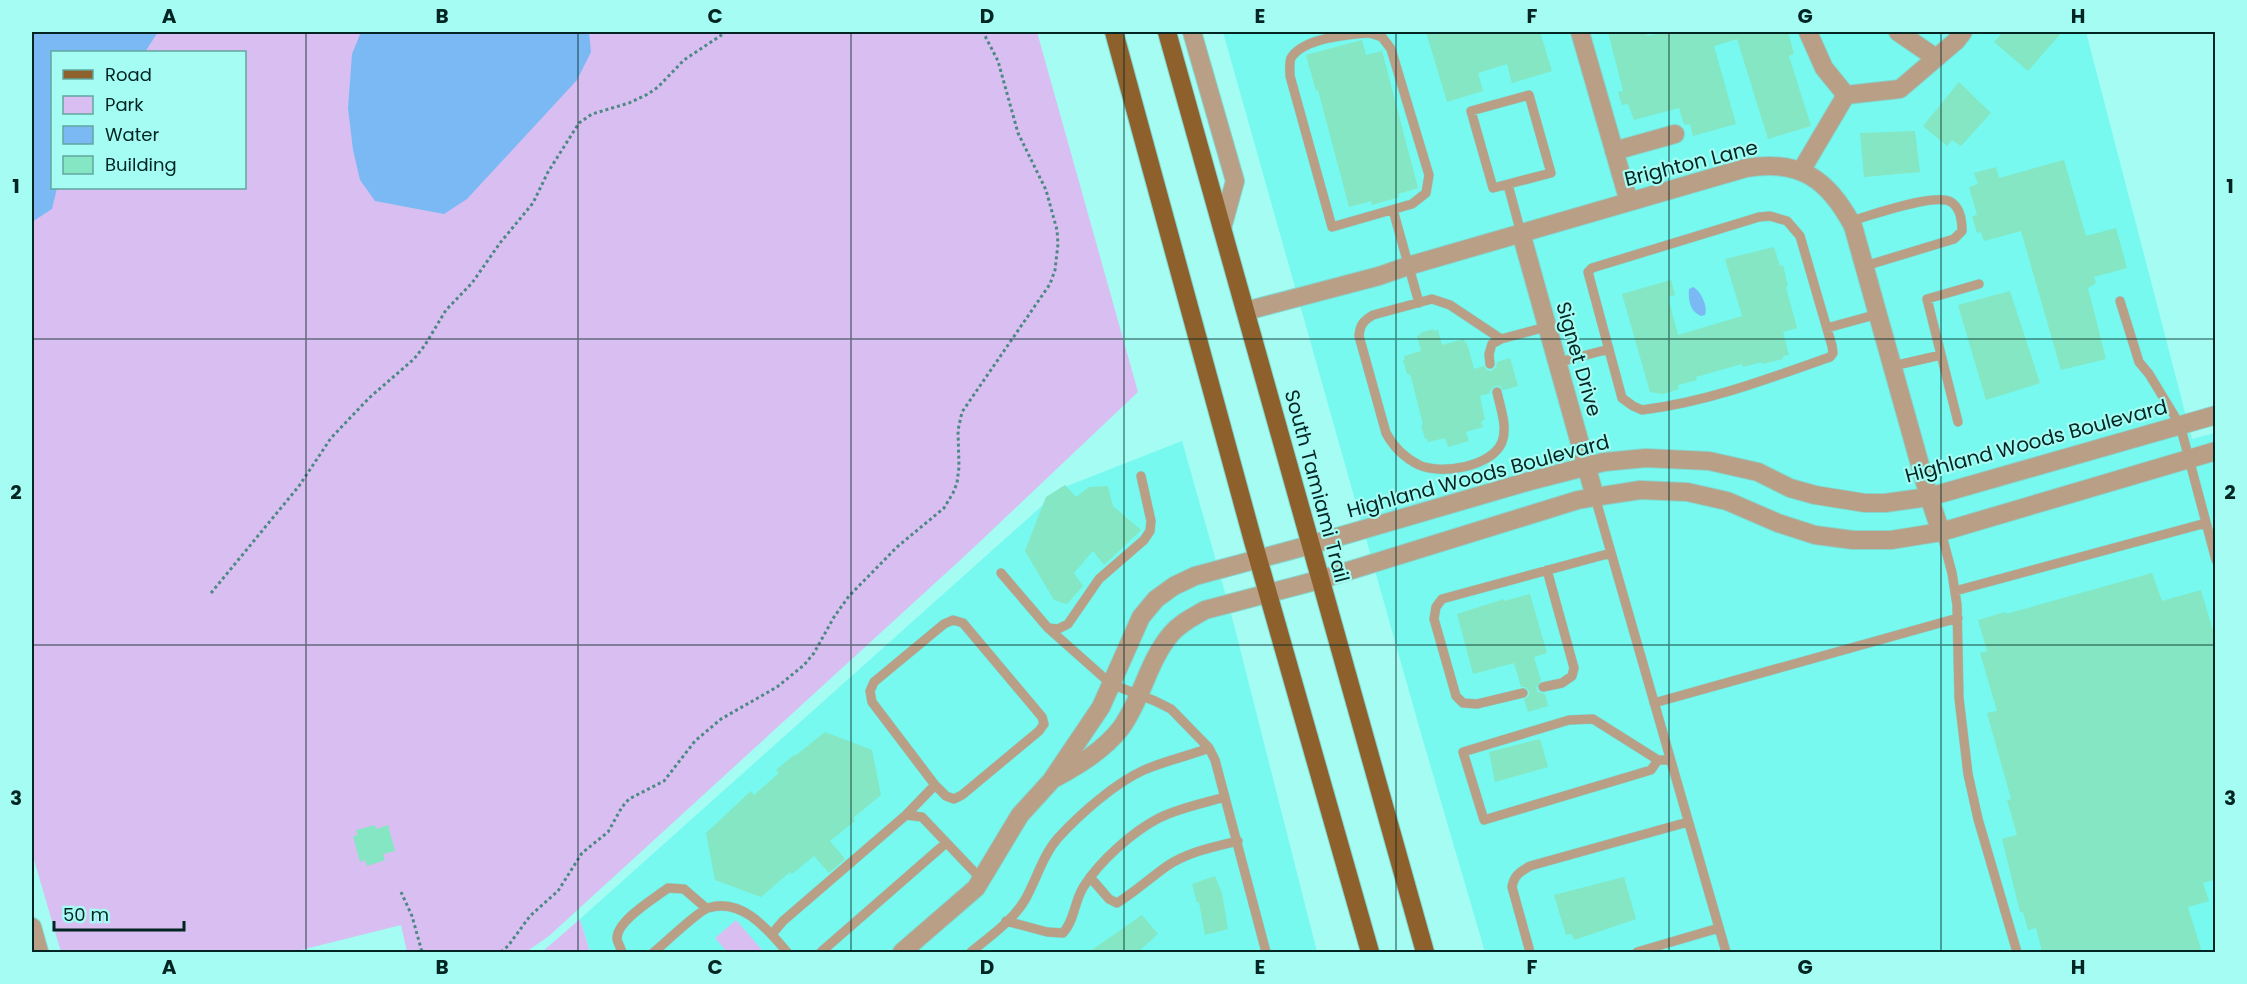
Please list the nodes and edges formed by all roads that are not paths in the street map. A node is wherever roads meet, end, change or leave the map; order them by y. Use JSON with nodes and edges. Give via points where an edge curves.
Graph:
{"nodes":[{"id":1,"x":1114,"y":32,"type":"edge"},
{"id":2,"x":1167,"y":32,"type":"edge"},
{"id":3,"x":1192,"y":32,"type":"edge"},
{"id":4,"x":1580,"y":32,"type":"edge"},
{"id":5,"x":1808,"y":32,"type":"edge"},
{"id":6,"x":1898,"y":32,"type":"edge"},
{"id":7,"x":1963,"y":32,"type":"edge"},
{"id":8,"x":1936,"y":58,"type":"junction"},
{"id":9,"x":1846,"y":95,"type":"junction"},
{"id":10,"x":1675,"y":134,"type":"dead end"},
{"id":11,"x":1614,"y":151,"type":"junction"},
{"id":12,"x":1801,"y":171,"type":"junction"},
{"id":13,"x":1508,"y":184,"type":"junction"},
{"id":14,"x":1629,"y":202,"type":"junction"},
{"id":15,"x":1393,"y":210,"type":"junction"},
{"id":16,"x":1850,"y":221,"type":"junction"},
{"id":17,"x":1222,"y":228,"type":"junction"},
{"id":18,"x":1521,"y":233,"type":"junction"},
{"id":19,"x":1408,"y":266,"type":"junction"},
{"id":20,"x":1865,"y":266,"type":"junction"},
{"id":21,"x":1979,"y":284,"type":"dead end"},
{"id":22,"x":2120,"y":301,"type":"dead end"},
{"id":23,"x":1419,"y":303,"type":"junction"},
{"id":24,"x":1246,"y":311,"type":"junction"},
{"id":25,"x":1878,"y":314,"type":"junction"},
{"id":26,"x":1546,"y":327,"type":"junction"},
{"id":27,"x":1827,"y":327,"type":"junction"},
{"id":28,"x":1501,"y":339,"type":"junction"},
{"id":29,"x":1609,"y":349,"type":"junction"},
{"id":30,"x":1941,"y":355,"type":"junction"},
{"id":31,"x":1556,"y":363,"type":"junction"},
{"id":32,"x":1490,"y":364,"type":"dead end"},
{"id":33,"x":1893,"y":366,"type":"junction"},
{"id":34,"x":1497,"y":392,"type":"dead end"},
{"id":35,"x":2216,"y":415,"type":"edge"},
{"id":36,"x":1958,"y":422,"type":"dead end"},
{"id":37,"x":2180,"y":425,"type":"junction"},
{"id":38,"x":2216,"y":451,"type":"edge"},
{"id":39,"x":2190,"y":459,"type":"junction"},
{"id":40,"x":1587,"y":466,"type":"junction"},
{"id":41,"x":1141,"y":476,"type":"dead end"},
{"id":42,"x":1595,"y":497,"type":"junction"},
{"id":43,"x":1929,"y":497,"type":"junction"},
{"id":44,"x":2206,"y":523,"type":"junction"},
{"id":45,"x":1941,"y":532,"type":"junction"},
{"id":46,"x":1310,"y":545,"type":"junction"},
{"id":47,"x":1611,"y":553,"type":"junction"},
{"id":48,"x":1258,"y":558,"type":"junction"},
{"id":49,"x":2216,"y":560,"type":"edge"},
{"id":50,"x":1547,"y":570,"type":"junction"},
{"id":51,"x":1001,"y":573,"type":"dead end"},
{"id":52,"x":1320,"y":580,"type":"junction"},
{"id":53,"x":1955,"y":591,"type":"junction"},
{"id":54,"x":1269,"y":594,"type":"junction"},
{"id":55,"x":1958,"y":618,"type":"junction"},
{"id":56,"x":1048,"y":628,"type":"junction"},
{"id":57,"x":1111,"y":684,"type":"junction"},
{"id":58,"x":1543,"y":687,"type":"dead end"},
{"id":59,"x":1523,"y":693,"type":"dead end"},
{"id":60,"x":1139,"y":696,"type":"junction"},
{"id":61,"x":1654,"y":703,"type":"junction"},
{"id":62,"x":1209,"y":748,"type":"junction"},
{"id":63,"x":1658,"y":760,"type":"junction"},
{"id":64,"x":1670,"y":760,"type":"junction"},
{"id":65,"x":1051,"y":781,"type":"junction"},
{"id":66,"x":935,"y":785,"type":"junction"},
{"id":67,"x":1226,"y":797,"type":"junction"},
{"id":68,"x":906,"y":815,"type":"junction"},
{"id":69,"x":1688,"y":822,"type":"junction"},
{"id":70,"x":1238,"y":841,"type":"junction"},
{"id":71,"x":946,"y":843,"type":"junction"},
{"id":72,"x":1090,"y":877,"type":"junction"},
{"id":73,"x":981,"y":879,"type":"junction"},
{"id":74,"x":706,"y":908,"type":"junction"},
{"id":75,"x":1006,"y":921,"type":"junction"},
{"id":76,"x":32,"y":927,"type":"edge"},
{"id":77,"x":1719,"y":928,"type":"junction"},
{"id":78,"x":772,"y":934,"type":"junction"},
{"id":79,"x":39,"y":952,"type":"edge"},
{"id":80,"x":622,"y":952,"type":"edge"},
{"id":81,"x":654,"y":952,"type":"edge"},
{"id":82,"x":787,"y":952,"type":"edge"},
{"id":83,"x":820,"y":952,"type":"edge"},
{"id":84,"x":902,"y":952,"type":"edge"},
{"id":85,"x":971,"y":952,"type":"edge"},
{"id":86,"x":1266,"y":952,"type":"edge"},
{"id":87,"x":1370,"y":952,"type":"edge"},
{"id":88,"x":1425,"y":952,"type":"edge"},
{"id":89,"x":1530,"y":952,"type":"edge"},
{"id":90,"x":1637,"y":952,"type":"edge"},
{"id":91,"x":1726,"y":952,"type":"edge"},
{"id":92,"x":2017,"y":952,"type":"edge"}],
"edges":[{"from":1,"to":48,"type":"main road"},
{"from":2,"to":17,"type":"main road","name":"South Tamiami Trail"},
{"from":3,"to":17,"type":"street","via":[[1235,181]]},
{"from":4,"to":11,"type":"street"},
{"from":5,"to":9,"type":"street","via":[[1824,68]]},
{"from":6,"to":8,"type":"street"},
{"from":7,"to":8,"type":"street"},
{"from":8,"to":9,"type":"street","via":[[1900,89]]},
{"from":9,"to":12,"type":"street"},
{"from":10,"to":11,"type":"street"},
{"from":11,"to":14,"type":"street"},
{"from":12,"to":14,"type":"street","name":"Brighton Lane","via":[[1773,165],[1746,168]]},
{"from":12,"to":16,"type":"street","name":"Brighton Lane","via":[[1832,192]]},
{"from":13,"to":13,"type":"lane","via":[[1493,188],[1472,111],[1529,94],[1551,173]]},
{"from":13,"to":18,"type":"lane"},
{"from":14,"to":18,"type":"street","name":"Brighton Lane"},
{"from":15,"to":15,"type":"lane","via":[[1332,227],[1290,76],[1290,60],[1296,51],[1310,44],[1363,34],[1382,37],[1391,49],[1429,175],[1426,193],[1412,204]]},
{"from":15,"to":19,"type":"lane"},
{"from":16,"to":20,"type":"street","name":"Brighton Lane"},
{"from":16,"to":20,"type":"lane","via":[[1932,199],[1949,200],[1962,220],[1962,231],[1954,239]]},
{"from":17,"to":24,"type":"main road","name":"South Tamiami Trail"},
{"from":18,"to":19,"type":"street","name":"Brighton Lane"},
{"from":18,"to":26,"type":"street","name":"Signet Drive"},
{"from":19,"to":23,"type":"lane"},
{"from":19,"to":24,"type":"street","name":"Brighton Lane"},
{"from":20,"to":25,"type":"street","name":"Brighton Lane"},
{"from":21,"to":30,"type":"lane","via":[[1926,299]]},
{"from":22,"to":37,"type":"lane","via":[[2139,362]]},
{"from":23,"to":28,"type":"lane","via":[[1432,299],[1450,305]]},
{"from":23,"to":34,"type":"lane","via":[[1373,315],[1360,326],[1359,336],[1392,444],[1420,465],[1459,468],[1482,462],[1502,443],[1504,426]]},
{"from":24,"to":46,"type":"main road","name":"South Tamiami Trail"},
{"from":25,"to":27,"type":"lane"},
{"from":25,"to":33,"type":"street","name":"Brighton Lane"},
{"from":26,"to":28,"type":"lane"},
{"from":26,"to":31,"type":"street","name":"Signet Drive"},
{"from":27,"to":29,"type":"lane","via":[[1833,353],[1830,357],[1730,392],[1642,410],[1622,398]]},
{"from":27,"to":29,"type":"lane","via":[[1800,236],[1787,222],[1770,216],[1592,268],[1588,273]]},
{"from":28,"to":32,"type":"lane","via":[[1492,345]]},
{"from":29,"to":31,"type":"lane"},
{"from":30,"to":33,"type":"lane"},
{"from":30,"to":36,"type":"lane"},
{"from":31,"to":40,"type":"street","name":"Signet Drive"},
{"from":33,"to":43,"type":"street","name":"Brighton Lane"},
{"from":35,"to":37,"type":"street","name":"Highland Woods Boulevard"},
{"from":37,"to":39,"type":"lane"},
{"from":37,"to":43,"type":"street","name":"Highland Woods Boulevard"},
{"from":38,"to":39,"type":"street"},
{"from":39,"to":44,"type":"lane"},
{"from":39,"to":45,"type":"street"},
{"from":40,"to":42,"type":"street","name":"Signet Drive"},
{"from":40,"to":43,"type":"street","name":"Highland Woods Boulevard","via":[[1646,458],[1709,461],[1758,472],[1790,488],[1840,500],[1885,503]]},
{"from":40,"to":46,"type":"street","name":"Highland Woods Boulevard"},
{"from":41,"to":56,"type":"lane","via":[[1150,531],[1099,579],[1068,624]]},
{"from":42,"to":45,"type":"street","via":[[1640,490],[1687,492],[1727,501],[1796,530],[1853,540],[1891,540]]},
{"from":42,"to":47,"type":"lane"},
{"from":42,"to":52,"type":"street"},
{"from":43,"to":45,"type":"street","name":"Brighton Lane"},
{"from":44,"to":49,"type":"lane"},
{"from":44,"to":53,"type":"lane"},
{"from":45,"to":53,"type":"lane"},
{"from":46,"to":48,"type":"street","name":"Highland Woods Boulevard"},
{"from":46,"to":52,"type":"main road","name":"South Tamiami Trail"},
{"from":47,"to":50,"type":"lane"},
{"from":47,"to":61,"type":"lane"},
{"from":48,"to":54,"type":"main road"},
{"from":48,"to":57,"type":"street","name":"Highland Woods Boulevard","via":[[1195,576],[1156,599],[1141,617]]},
{"from":50,"to":58,"type":"lane","via":[[1574,668],[1572,676]]},
{"from":50,"to":59,"type":"lane","via":[[1442,599],[1436,608],[1434,619],[1456,696],[1463,703],[1477,704]]},
{"from":51,"to":56,"type":"lane"},
{"from":52,"to":54,"type":"street"},
{"from":52,"to":88,"type":"main road","name":"South Tamiami Trail"},
{"from":53,"to":55,"type":"lane"},
{"from":54,"to":60,"type":"street","via":[[1205,610],[1187,620],[1160,649]]},
{"from":54,"to":87,"type":"main road"},
{"from":55,"to":61,"type":"lane"},
{"from":55,"to":92,"type":"lane","via":[[1959,698],[1968,774]]},
{"from":56,"to":57,"type":"lane"},
{"from":57,"to":60,"type":"lane"},
{"from":57,"to":65,"type":"street","name":"Highland Woods Boulevard","via":[[1101,707]]},
{"from":60,"to":62,"type":"lane","via":[[1171,709]]},
{"from":60,"to":65,"type":"street","via":[[1121,728],[1104,745],[1083,763]]},
{"from":61,"to":64,"type":"lane"},
{"from":62,"to":67,"type":"lane"},
{"from":62,"to":75,"type":"lane","via":[[1147,769],[1097,802],[1058,838],[1025,900]]},
{"from":63,"to":63,"type":"lane","via":[[1593,719],[1569,720],[1463,752],[1484,820],[1651,770]]},
{"from":63,"to":64,"type":"lane"},
{"from":64,"to":69,"type":"lane"},
{"from":65,"to":73,"type":"street","via":[[1020,815]]},
{"from":66,"to":66,"type":"lane","via":[[872,702],[870,691],[874,682],[953,620],[963,624],[1044,724],[962,795],[954,799]]},
{"from":66,"to":68,"type":"lane"},
{"from":67,"to":70,"type":"lane"},
{"from":67,"to":72,"type":"lane","via":[[1160,817],[1107,858]]},
{"from":68,"to":71,"type":"lane","via":[[922,818]]},
{"from":68,"to":78,"type":"lane"},
{"from":69,"to":77,"type":"lane"},
{"from":69,"to":89,"type":"lane","via":[[1520,872],[1512,887]]},
{"from":70,"to":72,"type":"lane","via":[[1182,857],[1118,903],[1109,899]]},
{"from":70,"to":86,"type":"lane"},
{"from":71,"to":73,"type":"lane"},
{"from":71,"to":83,"type":"lane"},
{"from":72,"to":75,"type":"lane","via":[[1063,933],[1047,933]]},
{"from":73,"to":84,"type":"street","via":[[961,902]]},
{"from":74,"to":78,"type":"lane","via":[[729,906],[751,915]]},
{"from":74,"to":80,"type":"lane","via":[[684,889],[668,888],[621,927],[617,938]]},
{"from":74,"to":81,"type":"lane"},
{"from":75,"to":85,"type":"lane"},
{"from":76,"to":79,"type":"street"},
{"from":77,"to":90,"type":"lane"},
{"from":77,"to":91,"type":"lane"},
{"from":78,"to":82,"type":"lane"}]}
